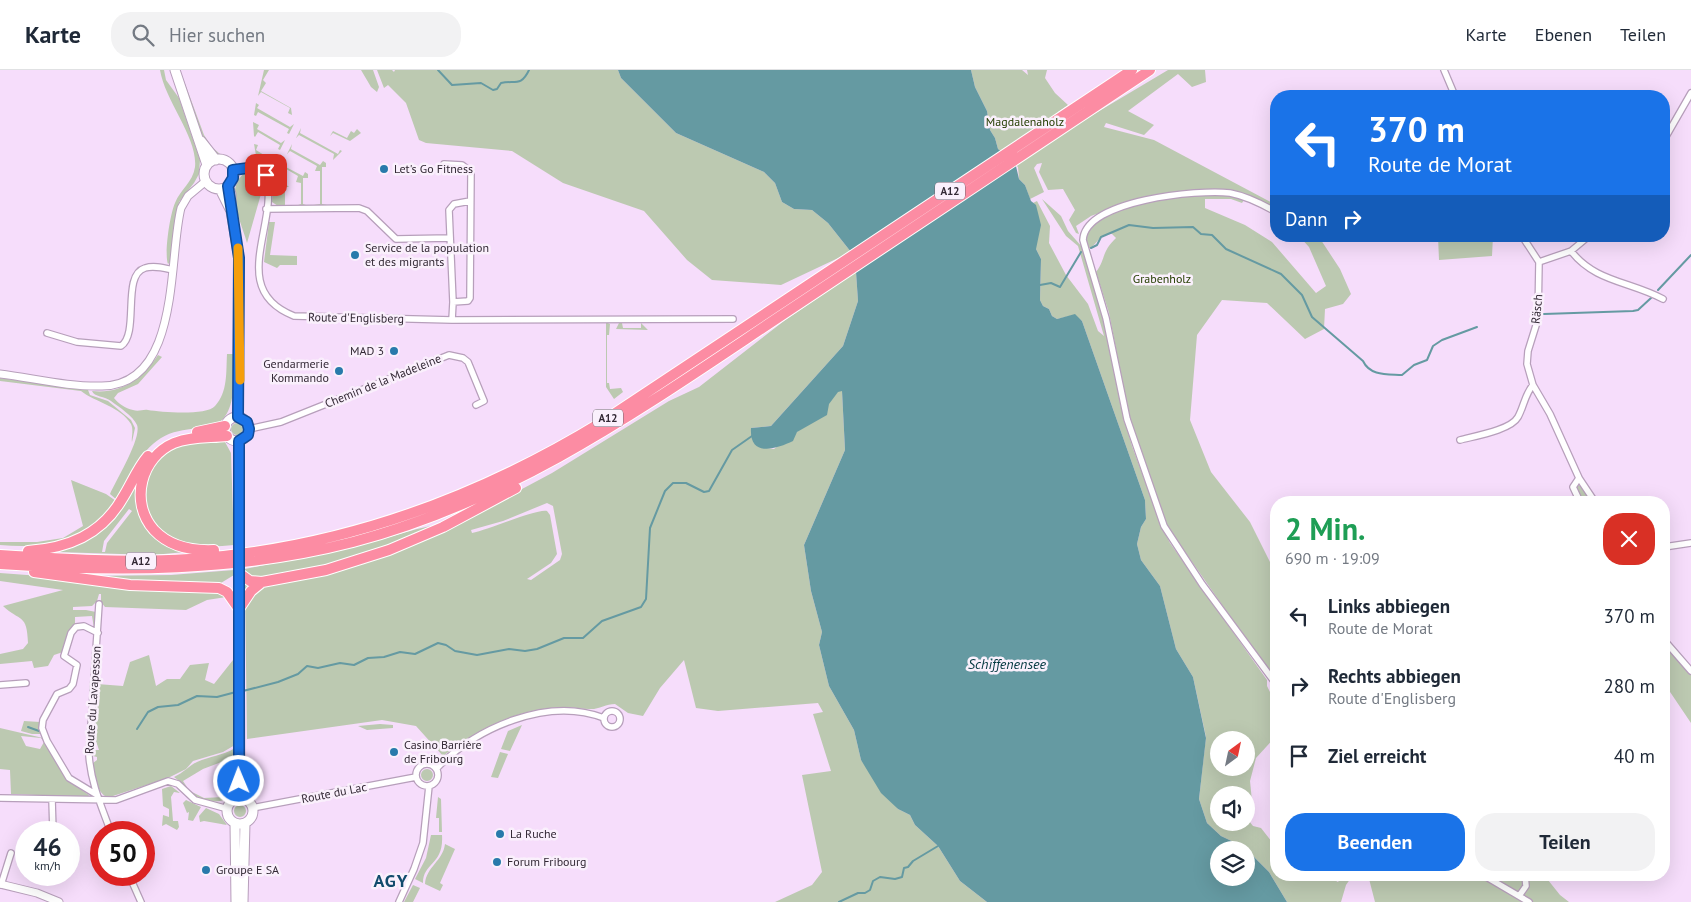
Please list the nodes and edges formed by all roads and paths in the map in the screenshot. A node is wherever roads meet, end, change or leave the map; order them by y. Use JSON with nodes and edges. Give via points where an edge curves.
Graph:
{"nodes":[{"id":1,"x":175,"y":70,"type":"edge"},
{"id":2,"x":1132,"y":70,"type":"edge"},
{"id":3,"x":1150,"y":70,"type":"edge"},
{"id":4,"x":1444,"y":70,"type":"edge"},
{"id":5,"x":1452,"y":90,"type":"edge"},
{"id":6,"x":1691,"y":93,"type":"edge"},
{"id":7,"x":1077,"y":113,"type":"junction"},
{"id":8,"x":1670,"y":130,"type":"edge"},
{"id":9,"x":200,"y":141,"type":"junction"},
{"id":10,"x":216,"y":160,"type":"junction"},
{"id":11,"x":444,"y":164,"type":"dead end"},
{"id":12,"x":207,"y":165,"type":"junction"},
{"id":13,"x":233,"y":170,"type":"junction"},
{"id":14,"x":206,"y":181,"type":"junction"},
{"id":15,"x":224,"y":187,"type":"junction"},
{"id":16,"x":470,"y":201,"type":"junction"},
{"id":17,"x":266,"y":209,"type":"junction"},
{"id":18,"x":1270,"y":209,"type":"edge"},
{"id":19,"x":450,"y":238,"type":"junction"},
{"id":20,"x":1526,"y":242,"type":"edge"},
{"id":21,"x":1581,"y":242,"type":"edge"},
{"id":22,"x":1570,"y":251,"type":"junction"},
{"id":23,"x":1539,"y":262,"type":"junction"},
{"id":24,"x":173,"y":270,"type":"junction"},
{"id":25,"x":830,"y":277,"type":"junction"},
{"id":26,"x":1663,"y":299,"type":"dead end"},
{"id":27,"x":453,"y":302,"type":"junction"},
{"id":28,"x":733,"y":319,"type":"dead end"},
{"id":29,"x":452,"y":320,"type":"junction"},
{"id":30,"x":47,"y":333,"type":"dead end"},
{"id":31,"x":0,"y":374,"type":"edge"},
{"id":32,"x":1533,"y":385,"type":"junction"},
{"id":33,"x":476,"y":405,"type":"dead end"},
{"id":34,"x":238,"y":417,"type":"junction"},
{"id":35,"x":249,"y":429,"type":"junction"},
{"id":36,"x":226,"y":431,"type":"junction"},
{"id":37,"x":1460,"y":440,"type":"dead end"},
{"id":38,"x":239,"y":441,"type":"junction"},
{"id":39,"x":582,"y":445,"type":"junction"},
{"id":40,"x":1579,"y":478,"type":"junction"},
{"id":41,"x":1577,"y":496,"type":"edge"},
{"id":42,"x":1591,"y":496,"type":"edge"},
{"id":43,"x":1691,"y":543,"type":"edge"},
{"id":44,"x":1670,"y":546,"type":"edge"},
{"id":45,"x":282,"y":548,"type":"junction"},
{"id":46,"x":0,"y":554,"type":"edge"},
{"id":47,"x":0,"y":565,"type":"edge"},
{"id":48,"x":239,"y":573,"type":"junction"},
{"id":49,"x":262,"y":582,"type":"junction"},
{"id":50,"x":99,"y":604,"type":"dead end"},
{"id":51,"x":239,"y":609,"type":"junction"},
{"id":52,"x":98,"y":633,"type":"junction"},
{"id":53,"x":1670,"y":647,"type":"edge"},
{"id":54,"x":1691,"y":671,"type":"edge"},
{"id":55,"x":1270,"y":676,"type":"edge"},
{"id":56,"x":26,"y":683,"type":"dead end"},
{"id":57,"x":0,"y":686,"type":"edge"},
{"id":58,"x":604,"y":718,"type":"dead end"},
{"id":59,"x":436,"y":769,"type":"junction"},
{"id":60,"x":416,"y":777,"type":"junction"},
{"id":61,"x":429,"y":786,"type":"junction"},
{"id":62,"x":0,"y":798,"type":"edge"},
{"id":63,"x":98,"y":798,"type":"junction"},
{"id":64,"x":240,"y":798,"type":"junction"},
{"id":65,"x":52,"y":799,"type":"junction"},
{"id":66,"x":252,"y":808,"type":"junction"},
{"id":67,"x":228,"y":809,"type":"junction"},
{"id":68,"x":53,"y":821,"type":"edge"},
{"id":69,"x":107,"y":821,"type":"edge"},
{"id":70,"x":245,"y":822,"type":"junction"},
{"id":71,"x":235,"y":823,"type":"junction"},
{"id":72,"x":11,"y":853,"type":"dead end"},
{"id":73,"x":1493,"y":881,"type":"edge"},
{"id":74,"x":1526,"y":881,"type":"edge"},
{"id":75,"x":1,"y":884,"type":"edge"},
{"id":76,"x":134,"y":886,"type":"edge"},
{"id":77,"x":1519,"y":896,"type":"junction"},
{"id":78,"x":59,"y":902,"type":"edge"},
{"id":79,"x":141,"y":902,"type":"edge"},
{"id":80,"x":236,"y":902,"type":"edge"},
{"id":81,"x":243,"y":902,"type":"edge"},
{"id":82,"x":399,"y":902,"type":"edge"},
{"id":83,"x":1529,"y":902,"type":"edge"}],
"edges":[{"from":1,"to":9,"type":"main road"},
{"from":2,"to":7,"type":"highway","number":"A12"},
{"from":3,"to":7,"type":"highway","number":"A12"},
{"from":4,"to":5,"type":"street"},
{"from":6,"to":8,"type":"street"},
{"from":7,"to":25,"type":"highway","number":"A12"},
{"from":9,"to":10,"type":"main road"},
{"from":9,"to":12,"type":"main road"},
{"from":10,"to":12,"type":"main road"},
{"from":10,"to":13,"type":"main road","via":[[228,163]]},
{"from":11,"to":16,"type":"street","via":[[462,165],[471,172]]},
{"from":12,"to":14,"type":"main road","via":[[204,171]]},
{"from":13,"to":15,"type":"main road","via":[[233,178]]},
{"from":13,"to":17,"type":"street","name":"Route d'Englisberg","via":[[252,166],[264,172],[268,189]]},
{"from":14,"to":15,"type":"main road","via":[[212,187]]},
{"from":14,"to":24,"type":"street","via":[[188,196],[181,208]]},
{"from":15,"to":34,"type":"main road","via":[[231,194],[239,258]]},
{"from":16,"to":19,"type":"street","via":[[454,204],[449,210]]},
{"from":16,"to":27,"type":"street","via":[[470,298]]},
{"from":17,"to":19,"type":"street","via":[[359,208],[367,211],[396,239]]},
{"from":17,"to":29,"type":"street","name":"Route d'Englisberg","via":[[259,279],[269,298],[284,312],[308,318]]},
{"from":18,"to":55,"type":"street","via":[[1226,193],[1160,197],[1106,213],[1086,228],[1083,240],[1106,318],[1127,419],[1164,526]]},
{"from":19,"to":27,"type":"street"},
{"from":20,"to":23,"type":"street"},
{"from":21,"to":22,"type":"street"},
{"from":22,"to":23,"type":"street"},
{"from":22,"to":26,"type":"street","via":[[1589,270]]},
{"from":23,"to":32,"type":"street","name":"Räsch","via":[[1538,319],[1528,351]]},
{"from":24,"to":30,"type":"street","via":[[151,266],[139,272],[134,281],[127,336],[120,346],[77,342]]},
{"from":24,"to":31,"type":"street","via":[[168,312],[160,339],[149,359],[130,378],[102,386]]},
{"from":25,"to":39,"type":"highway","number":"A12"},
{"from":25,"to":45,"type":"highway","number":"A12","via":[[602,422],[512,472],[400,518]]},
{"from":27,"to":29,"type":"street"},
{"from":28,"to":29,"type":"street","name":"Route d'Englisberg"},
{"from":32,"to":37,"type":"street","via":[[1517,420],[1499,430]]},
{"from":32,"to":40,"type":"street","name":"Räsch"},
{"from":33,"to":35,"type":"street","name":"Chemin de la Madeleine","via":[[484,401],[468,362],[449,356],[281,422]]},
{"from":34,"to":35,"type":"main road","via":[[247,422]]},
{"from":34,"to":36,"type":"main road","via":[[230,419]]},
{"from":35,"to":38,"type":"main road","via":[[248,435]]},
{"from":36,"to":38,"type":"main road"},
{"from":36,"to":45,"type":"highway","via":[[184,440],[158,453],[142,480],[144,514],[160,535],[190,549]]},
{"from":36,"to":46,"type":"highway","via":[[182,434],[163,442],[140,467],[117,508],[83,538],[50,549]]},
{"from":38,"to":48,"type":"main road","bridge":true},
{"from":39,"to":47,"type":"highway","number":"A12","via":[[517,481],[437,515],[301,554],[154,570]]},
{"from":39,"to":49,"type":"highway","via":[[517,488],[430,532],[376,555],[314,573]]},
{"from":40,"to":41,"type":"street","via":[[1573,487]]},
{"from":40,"to":42,"type":"street","name":"Räsch"},
{"from":43,"to":44,"type":"street"},
{"from":45,"to":46,"type":"highway","number":"A12","via":[[154,560],[85,560]]},
{"from":47,"to":51,"type":"highway","via":[[120,584],[224,589]]},
{"from":48,"to":49,"type":"highway","via":[[250,580]]},
{"from":48,"to":51,"type":"main road"},
{"from":49,"to":51,"type":"highway","via":[[251,591]]},
{"from":50,"to":52,"type":"street","name":"Route du Lavapesson"},
{"from":51,"to":64,"type":"main road"},
{"from":52,"to":63,"type":"street","name":"Route du Lavapesson","via":[[89,756]]},
{"from":52,"to":63,"type":"street","name":"Route du Lavapesson","via":[[76,626],[71,633],[64,656],[77,665],[73,684],[57,694],[42,728],[70,778]]},
{"from":53,"to":54,"type":"street"},
{"from":56,"to":57,"type":"street"},
{"from":58,"to":59,"type":"street","via":[[567,711],[529,716],[474,739]]},
{"from":59,"to":60,"type":"street","via":[[430,764],[422,764],[416,771]]},
{"from":59,"to":61,"type":"street","via":[[437,778]]},
{"from":60,"to":61,"type":"street","via":[[420,784]]},
{"from":60,"to":66,"type":"street","name":"Route du Lac"},
{"from":61,"to":82,"type":"street","via":[[423,843]]},
{"from":62,"to":65,"type":"street"},
{"from":63,"to":65,"type":"street"},
{"from":63,"to":67,"type":"street","via":[[116,800],[168,781],[178,784],[195,800]]},
{"from":63,"to":69,"type":"street","name":"Route du Lavapesson"},
{"from":64,"to":66,"type":"main road","via":[[248,801]]},
{"from":64,"to":67,"type":"main road","via":[[232,801]]},
{"from":65,"to":68,"type":"street"},
{"from":66,"to":70,"type":"main road","via":[[251,818]]},
{"from":67,"to":71,"type":"main road","via":[[228,816]]},
{"from":70,"to":71,"type":"main road"},
{"from":70,"to":81,"type":"main road"},
{"from":71,"to":80,"type":"main road"},
{"from":72,"to":75,"type":"street"},
{"from":73,"to":77,"type":"street"},
{"from":74,"to":77,"type":"street"},
{"from":75,"to":78,"type":"street"},
{"from":76,"to":79,"type":"street"},
{"from":77,"to":83,"type":"street"}]}
